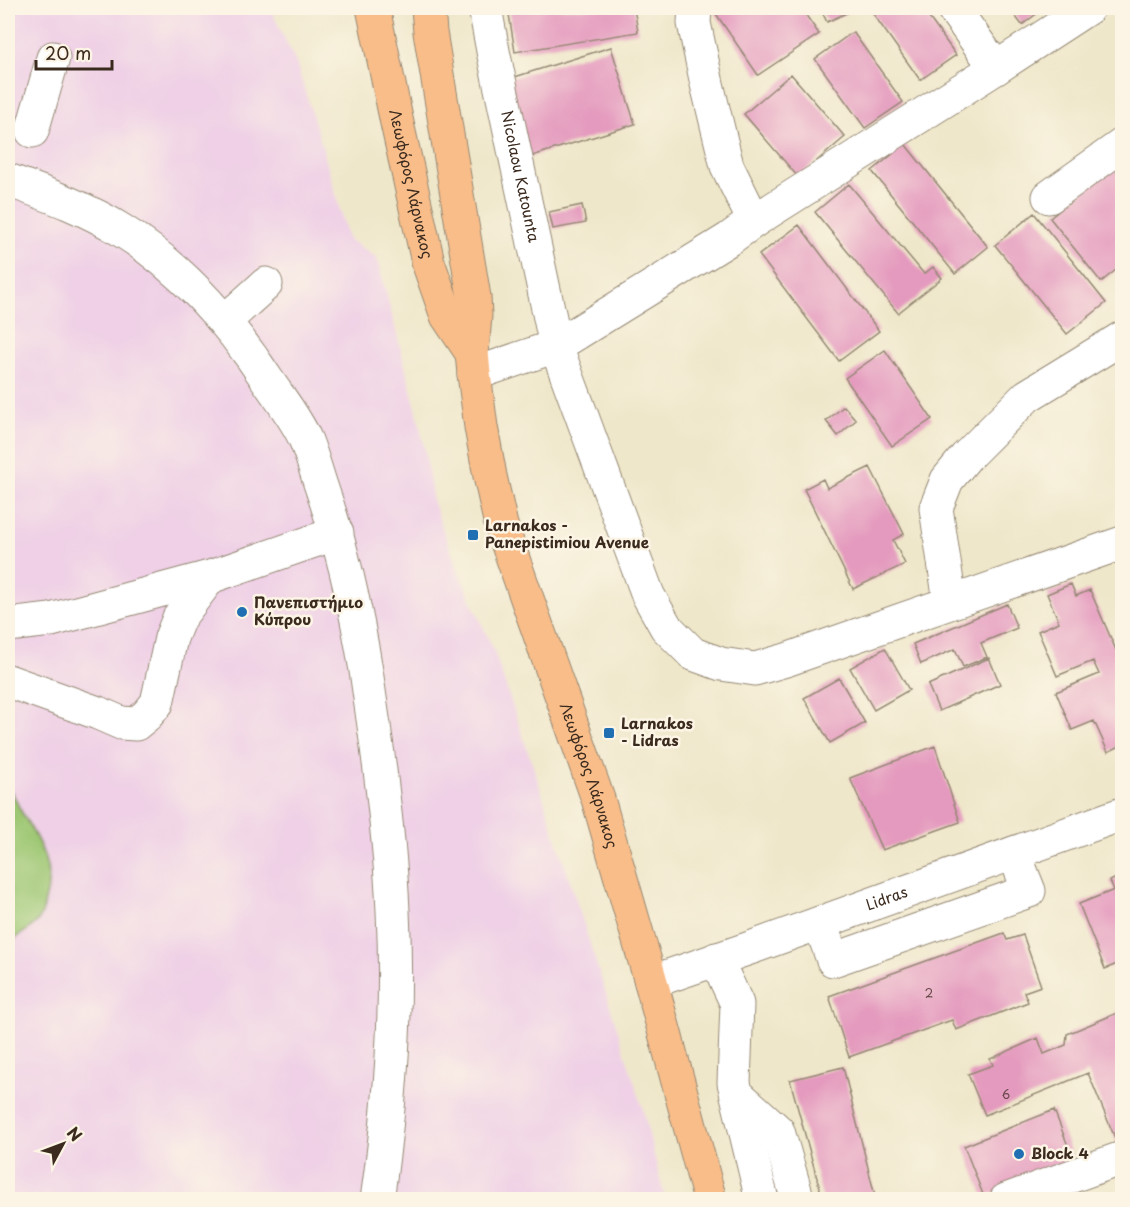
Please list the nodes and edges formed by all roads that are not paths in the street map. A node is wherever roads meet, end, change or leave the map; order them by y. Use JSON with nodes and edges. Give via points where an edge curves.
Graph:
{"nodes":[{"id":1,"x":373,"y":8,"type":"edge"},
{"id":2,"x":428,"y":8,"type":"edge"},
{"id":3,"x":485,"y":8,"type":"edge"},
{"id":4,"x":695,"y":8,"type":"edge"},
{"id":5,"x":954,"y":8,"type":"edge"},
{"id":6,"x":1088,"y":8,"type":"edge"},
{"id":7,"x":53,"y":58,"type":"dead end"},
{"id":8,"x":996,"y":68,"type":"junction"},
{"id":9,"x":32,"y":131,"type":"dead end"},
{"id":10,"x":1122,"y":145,"type":"edge"},
{"id":11,"x":8,"y":180,"type":"edge"},
{"id":12,"x":1049,"y":197,"type":"dead end"},
{"id":13,"x":754,"y":221,"type":"junction"},
{"id":14,"x":266,"y":284,"type":"dead end"},
{"id":15,"x":225,"y":321,"type":"junction"},
{"id":16,"x":1122,"y":338,"type":"edge"},
{"id":17,"x":556,"y":346,"type":"junction"},
{"id":18,"x":473,"y":363,"type":"junction"},
{"id":19,"x":337,"y":533,"type":"junction"},
{"id":20,"x":1120,"y":551,"type":"edge"},
{"id":21,"x":210,"y":577,"type":"junction"},
{"id":22,"x":950,"y":602,"type":"junction"},
{"id":23,"x":8,"y":625,"type":"edge"},
{"id":24,"x":8,"y":681,"type":"edge"},
{"id":25,"x":1122,"y":814,"type":"edge"},
{"id":26,"x":716,"y":959,"type":"junction"},
{"id":27,"x":651,"y":982,"type":"junction"},
{"id":28,"x":738,"y":1095,"type":"junction"},
{"id":29,"x":1122,"y":1158,"type":"edge"},
{"id":30,"x":377,"y":1200,"type":"edge"},
{"id":31,"x":710,"y":1200,"type":"edge"},
{"id":32,"x":762,"y":1200,"type":"edge"},
{"id":33,"x":796,"y":1200,"type":"edge"},
{"id":34,"x":1006,"y":1200,"type":"edge"}],
"edges":[{"from":1,"to":18,"type":"main road","name":"Λεωφόρος Λάρνακος","via":[[428,262],[447,316]]},
{"from":2,"to":18,"type":"main road","name":"Λεωφόρος Λάρνακος","via":[[474,297]]},
{"from":3,"to":17,"type":"street","name":"Nicolaou Katounta"},
{"from":4,"to":13,"type":"street","via":[[694,23],[727,166]]},
{"from":5,"to":8,"type":"street"},
{"from":6,"to":8,"type":"street"},
{"from":7,"to":9,"type":"street"},
{"from":8,"to":13,"type":"street"},
{"from":10,"to":12,"type":"street"},
{"from":11,"to":15,"type":"street","via":[[79,208],[121,230],[182,278]]},
{"from":13,"to":17,"type":"street"},
{"from":14,"to":15,"type":"street"},
{"from":15,"to":19,"type":"street","via":[[306,441]]},
{"from":16,"to":22,"type":"street","via":[[1028,396],[946,480],[936,508]]},
{"from":17,"to":18,"type":"street"},
{"from":17,"to":22,"type":"street","name":"Nicolaou Katounta","via":[[648,595],[666,627],[693,654],[721,664],[755,669]]},
{"from":18,"to":27,"type":"main road","name":"Λεωφόρος Λάρνακος","via":[[481,427],[501,525],[598,799]]},
{"from":19,"to":21,"type":"street"},
{"from":19,"to":30,"type":"street","via":[[367,672],[394,913],[393,1029]]},
{"from":20,"to":22,"type":"street","name":"Nicolaou Katounta"},
{"from":21,"to":23,"type":"street","via":[[51,620]]},
{"from":21,"to":24,"type":"street","via":[[179,618],[156,703],[136,724],[121,723]]},
{"from":25,"to":26,"type":"street","name":"Lidras"},
{"from":26,"to":27,"type":"street","name":"Lidras"},
{"from":26,"to":28,"type":"street","via":[[737,1004],[734,1083]]},
{"from":27,"to":31,"type":"main road","name":"Λεωφόρος Λάρνακος"},
{"from":28,"to":32,"type":"street"},
{"from":28,"to":33,"type":"street","via":[[778,1131]]},
{"from":29,"to":34,"type":"street"}]}
